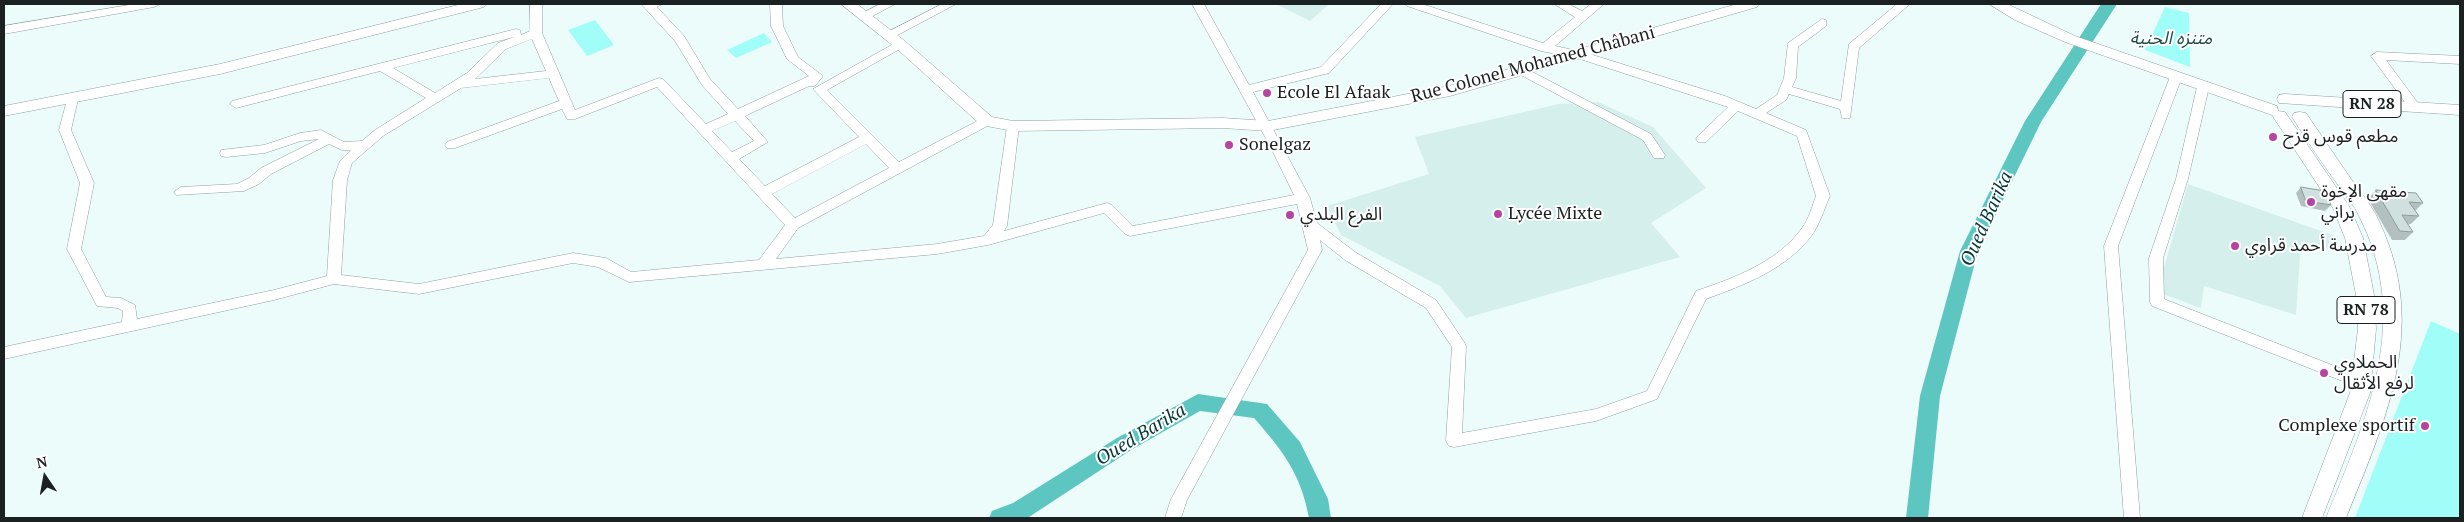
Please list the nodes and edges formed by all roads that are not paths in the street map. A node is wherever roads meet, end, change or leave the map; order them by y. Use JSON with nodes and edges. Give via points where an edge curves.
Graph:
{"nodes":[{"id":1,"x":154,"y":4,"type":"edge"},
{"id":2,"x":478,"y":4,"type":"edge"},
{"id":3,"x":536,"y":4,"type":"edge"},
{"id":4,"x":656,"y":4,"type":"edge"},
{"id":5,"x":776,"y":4,"type":"edge"},
{"id":6,"x":848,"y":4,"type":"edge"},
{"id":7,"x":889,"y":4,"type":"edge"},
{"id":8,"x":950,"y":4,"type":"edge"},
{"id":9,"x":1198,"y":4,"type":"edge"},
{"id":10,"x":1387,"y":4,"type":"edge"},
{"id":11,"x":1411,"y":4,"type":"edge"},
{"id":12,"x":1560,"y":4,"type":"edge"},
{"id":13,"x":1598,"y":4,"type":"edge"},
{"id":14,"x":1752,"y":4,"type":"edge"},
{"id":15,"x":1904,"y":4,"type":"edge"},
{"id":16,"x":1996,"y":4,"type":"edge"},
{"id":17,"x":2008,"y":4,"type":"edge"},
{"id":18,"x":1434,"y":7,"type":"edge"},
{"id":19,"x":865,"y":15,"type":"junction"},
{"id":20,"x":1582,"y":16,"type":"junction"},
{"id":21,"x":1822,"y":23,"type":"dead end"},
{"id":22,"x":2041,"y":24,"type":"junction"},
{"id":23,"x":4,"y":30,"type":"edge"},
{"id":24,"x":536,"y":31,"type":"junction"},
{"id":25,"x":888,"y":35,"type":"junction"},
{"id":26,"x":901,"y":45,"type":"junction"},
{"id":27,"x":1545,"y":48,"type":"junction"},
{"id":28,"x":1579,"y":55,"type":"junction"},
{"id":29,"x":2460,"y":60,"type":"edge"},
{"id":30,"x":2151,"y":65,"type":"junction"},
{"id":31,"x":382,"y":67,"type":"junction"},
{"id":32,"x":1523,"y":71,"type":"junction"},
{"id":33,"x":553,"y":74,"type":"junction"},
{"id":34,"x":2176,"y":77,"type":"junction"},
{"id":35,"x":458,"y":84,"type":"junction"},
{"id":36,"x":814,"y":85,"type":"junction"},
{"id":37,"x":2203,"y":87,"type":"junction"},
{"id":38,"x":1244,"y":90,"type":"junction"},
{"id":39,"x":1785,"y":90,"type":"junction"},
{"id":40,"x":436,"y":98,"type":"junction"},
{"id":41,"x":72,"y":99,"type":"junction"},
{"id":42,"x":566,"y":103,"type":"junction"},
{"id":43,"x":236,"y":104,"type":"dead end"},
{"id":44,"x":1736,"y":106,"type":"junction"},
{"id":45,"x":2277,"y":106,"type":"junction"},
{"id":46,"x":2414,"y":106,"type":"junction"},
{"id":47,"x":2322,"y":109,"type":"junction"},
{"id":48,"x":2460,"y":110,"type":"edge"},
{"id":49,"x":4,"y":111,"type":"edge"},
{"id":50,"x":2301,"y":113,"type":"junction"},
{"id":51,"x":1756,"y":115,"type":"junction"},
{"id":52,"x":738,"y":116,"type":"junction"},
{"id":53,"x":2460,"y":117,"type":"edge"},
{"id":54,"x":987,"y":121,"type":"junction"},
{"id":55,"x":1013,"y":126,"type":"junction"},
{"id":56,"x":1268,"y":126,"type":"junction"},
{"id":57,"x":704,"y":130,"type":"junction"},
{"id":58,"x":2313,"y":135,"type":"junction"},
{"id":59,"x":868,"y":138,"type":"junction"},
{"id":60,"x":329,"y":139,"type":"junction"},
{"id":61,"x":1702,"y":139,"type":"dead end"},
{"id":62,"x":366,"y":145,"type":"junction"},
{"id":63,"x":452,"y":145,"type":"dead end"},
{"id":64,"x":226,"y":153,"type":"dead end"},
{"id":65,"x":1658,"y":156,"type":"dead end"},
{"id":66,"x":731,"y":158,"type":"junction"},
{"id":67,"x":899,"y":170,"type":"junction"},
{"id":68,"x":181,"y":192,"type":"dead end"},
{"id":69,"x":763,"y":193,"type":"junction"},
{"id":70,"x":1303,"y":198,"type":"junction"},
{"id":71,"x":793,"y":225,"type":"junction"},
{"id":72,"x":1313,"y":227,"type":"junction"},
{"id":73,"x":988,"y":240,"type":"junction"},
{"id":74,"x":764,"y":264,"type":"junction"},
{"id":75,"x":334,"y":278,"type":"junction"},
{"id":76,"x":130,"y":326,"type":"junction"},
{"id":77,"x":4,"y":353,"type":"edge"},
{"id":78,"x":2360,"y":382,"type":"junction"},
{"id":79,"x":1173,"y":518,"type":"edge"},
{"id":80,"x":2132,"y":518,"type":"edge"},
{"id":81,"x":2312,"y":518,"type":"edge"},
{"id":82,"x":2336,"y":518,"type":"edge"}],
"edges":[{"from":1,"to":23,"type":"street"},
{"from":2,"to":41,"type":"main road","via":[[220,69]]},
{"from":3,"to":24,"type":"street"},
{"from":4,"to":52,"type":"street","via":[[648,6],[680,39],[706,82]]},
{"from":5,"to":36,"type":"street","via":[[777,26],[793,59],[817,76]]},
{"from":6,"to":19,"type":"main road"},
{"from":7,"to":19,"type":"street"},
{"from":8,"to":25,"type":"street"},
{"from":9,"to":38,"type":"street"},
{"from":10,"to":38,"type":"street","via":[[1324,70]]},
{"from":11,"to":18,"type":"street"},
{"from":12,"to":20,"type":"street"},
{"from":13,"to":20,"type":"street"},
{"from":14,"to":28,"type":"main road","name":"Rue Colonel Mohamed Châbani"},
{"from":15,"to":39,"type":"street","via":[[1852,47],[1846,110]]},
{"from":16,"to":22,"type":"main road"},
{"from":17,"to":22,"type":"main road"},
{"from":18,"to":27,"type":"street"},
{"from":19,"to":25,"type":"main road"},
{"from":20,"to":27,"type":"street"},
{"from":21,"to":39,"type":"street","via":[[1792,46],[1790,78]]},
{"from":22,"to":30,"type":"main road"},
{"from":24,"to":31,"type":"street"},
{"from":24,"to":33,"type":"street"},
{"from":24,"to":35,"type":"street","via":[[502,46]]},
{"from":25,"to":26,"type":"main road"},
{"from":26,"to":36,"type":"street"},
{"from":26,"to":54,"type":"main road"},
{"from":27,"to":28,"type":"street"},
{"from":28,"to":32,"type":"main road","name":"Rue Colonel Mohamed Châbani"},
{"from":28,"to":44,"type":"street","via":[[1721,98]]},
{"from":29,"to":46,"type":"street","via":[[2377,56]]},
{"from":30,"to":34,"type":"main road"},
{"from":30,"to":45,"type":"main road"},
{"from":31,"to":40,"type":"street"},
{"from":31,"to":43,"type":"street"},
{"from":32,"to":56,"type":"main road","name":"Rue Colonel Mohamed Châbani","via":[[1450,91]]},
{"from":32,"to":65,"type":"street","via":[[1647,137]]},
{"from":33,"to":35,"type":"street"},
{"from":33,"to":42,"type":"street"},
{"from":34,"to":37,"type":"main road"},
{"from":34,"to":80,"type":"street","via":[[2111,246]]},
{"from":35,"to":40,"type":"street"},
{"from":36,"to":52,"type":"street"},
{"from":36,"to":59,"type":"street"},
{"from":37,"to":45,"type":"main road"},
{"from":37,"to":78,"type":"street","via":[[2182,179],[2156,258],[2157,302]]},
{"from":38,"to":56,"type":"street"},
{"from":39,"to":51,"type":"street","via":[[1782,97]]},
{"from":40,"to":62,"type":"street","via":[[379,133]]},
{"from":41,"to":49,"type":"main road"},
{"from":41,"to":76,"type":"street","via":[[65,130],[68,144],[87,183],[74,249],[102,302],[121,302],[130,309]]},
{"from":42,"to":57,"type":"street","via":[[572,116],[659,82]]},
{"from":42,"to":63,"type":"street"},
{"from":44,"to":51,"type":"street"},
{"from":44,"to":61,"type":"street"},
{"from":45,"to":46,"type":"main road","number":"RN 28"},
{"from":45,"to":50,"type":"main road"},
{"from":45,"to":78,"type":"main road","number":"RN 78","via":[[2341,206],[2354,238],[2366,295],[2367,329]]},
{"from":46,"to":48,"type":"main road","number":"RN 28"},
{"from":47,"to":50,"type":"main road"},
{"from":47,"to":53,"type":"main road","number":"RN 28"},
{"from":47,"to":58,"type":"main road","via":[[2312,124]]},
{"from":50,"to":58,"type":"main road"},
{"from":51,"to":72,"type":"street","via":[[1802,133],[1823,196],[1808,231],[1778,261],[1738,282],[1701,296],[1652,395],[1596,415],[1454,441],[1459,346],[1431,304],[1350,256]]},
{"from":52,"to":57,"type":"street"},
{"from":52,"to":66,"type":"street","via":[[762,142]]},
{"from":54,"to":55,"type":"main road","name":"Rue Colonel Mohamed Châbani"},
{"from":54,"to":67,"type":"street"},
{"from":55,"to":56,"type":"main road","name":"Rue Colonel Mohamed Châbani","via":[[1223,123]]},
{"from":55,"to":73,"type":"street","via":[[1000,226]]},
{"from":56,"to":70,"type":"street"},
{"from":57,"to":66,"type":"street"},
{"from":58,"to":82,"type":"main road","number":"RN 78","via":[[2366,213],[2387,266],[2395,318],[2393,356],[2383,398]]},
{"from":59,"to":67,"type":"street"},
{"from":59,"to":69,"type":"street"},
{"from":60,"to":62,"type":"street","via":[[342,146]]},
{"from":60,"to":64,"type":"street","via":[[321,134],[265,149]]},
{"from":60,"to":68,"type":"street","via":[[239,188]]},
{"from":62,"to":75,"type":"street","via":[[346,161],[340,180]]},
{"from":66,"to":69,"type":"street"},
{"from":67,"to":71,"type":"street"},
{"from":69,"to":71,"type":"street"},
{"from":70,"to":72,"type":"street"},
{"from":70,"to":73,"type":"street","via":[[1130,232],[1107,208]]},
{"from":71,"to":74,"type":"street"},
{"from":72,"to":79,"type":"street","via":[[1315,250],[1179,499]]},
{"from":73,"to":74,"type":"street","via":[[937,249]]},
{"from":74,"to":75,"type":"street","via":[[629,277],[600,262],[573,258],[419,289]]},
{"from":75,"to":76,"type":"street","via":[[274,295]]},
{"from":76,"to":77,"type":"street"},
{"from":78,"to":81,"type":"main road","number":"RN 78","via":[[2360,392]]}]}
